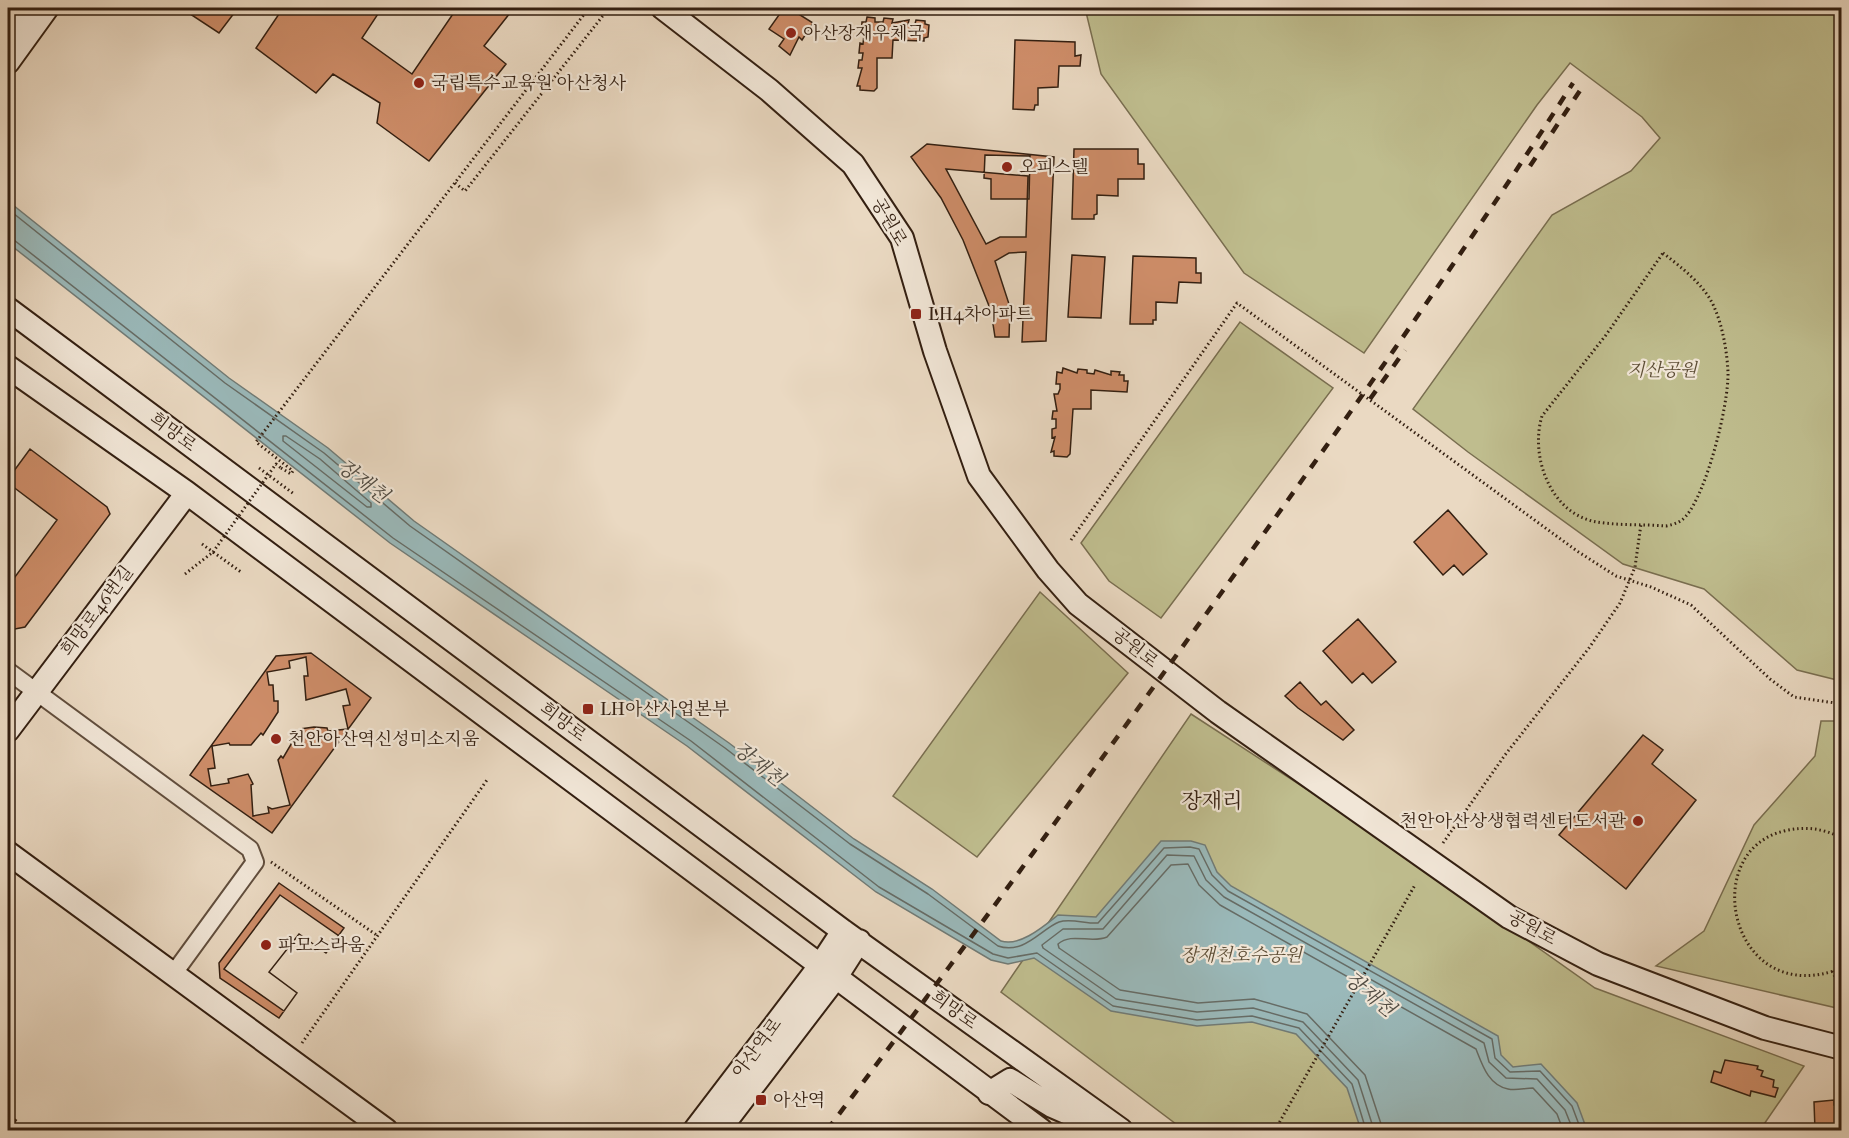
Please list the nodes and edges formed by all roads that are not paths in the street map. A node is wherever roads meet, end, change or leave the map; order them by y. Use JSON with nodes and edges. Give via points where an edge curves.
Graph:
{"nodes":[{"id":1,"x":21,"y":8,"type":"edge"},
{"id":2,"x":47,"y":8,"type":"edge"},
{"id":3,"x":663,"y":8,"type":"edge"},
{"id":4,"x":8,"y":25,"type":"edge"},
{"id":5,"x":8,"y":62,"type":"edge"},
{"id":6,"x":8,"y":309,"type":"edge"},
{"id":7,"x":8,"y":367,"type":"edge"},
{"id":8,"x":187,"y":493,"type":"junction"},
{"id":9,"x":8,"y":671,"type":"edge"},
{"id":10,"x":36,"y":691,"type":"junction"},
{"id":11,"x":8,"y":730,"type":"edge"},
{"id":12,"x":8,"y":853,"type":"edge"},
{"id":13,"x":851,"y":936,"type":"junction"},
{"id":14,"x":828,"y":972,"type":"junction"},
{"id":15,"x":174,"y":973,"type":"junction"},
{"id":16,"x":1842,"y":1048,"type":"edge"},
{"id":17,"x":989,"y":1093,"type":"junction"},
{"id":18,"x":386,"y":1131,"type":"edge"},
{"id":19,"x":695,"y":1131,"type":"edge"},
{"id":20,"x":719,"y":1131,"type":"edge"},
{"id":21,"x":1041,"y":1131,"type":"edge"},
{"id":22,"x":1107,"y":1131,"type":"edge"},
{"id":23,"x":1121,"y":1131,"type":"edge"}],
"edges":[{"from":1,"to":4,"type":"street"},
{"from":2,"to":5,"type":"street"},
{"from":3,"to":16,"type":"street","name":"공원로","via":[[769,90],[853,164],[902,238],[935,351],[979,476],[1078,604],[1218,712],[1509,917],[1598,964],[1766,1028]]},
{"from":6,"to":13,"type":"street","name":"희망로"},
{"from":7,"to":8,"type":"street"},
{"from":8,"to":10,"type":"street","name":"희망로46번길"},
{"from":8,"to":14,"type":"street"},
{"from":9,"to":10,"type":"street"},
{"from":10,"to":11,"type":"street","name":"희망로46번길"},
{"from":10,"to":15,"type":"street","via":[[250,849],[255,862]]},
{"from":12,"to":15,"type":"street"},
{"from":13,"to":14,"type":"street"},
{"from":13,"to":23,"type":"street","name":"희망로"},
{"from":14,"to":17,"type":"street"},
{"from":14,"to":19,"type":"street","name":"아산역로"},
{"from":14,"to":20,"type":"street","name":"아산역로"},
{"from":15,"to":18,"type":"street"},
{"from":17,"to":21,"type":"street"},
{"from":17,"to":22,"type":"street","via":[[1010,1080],[1052,1107]]}]}
